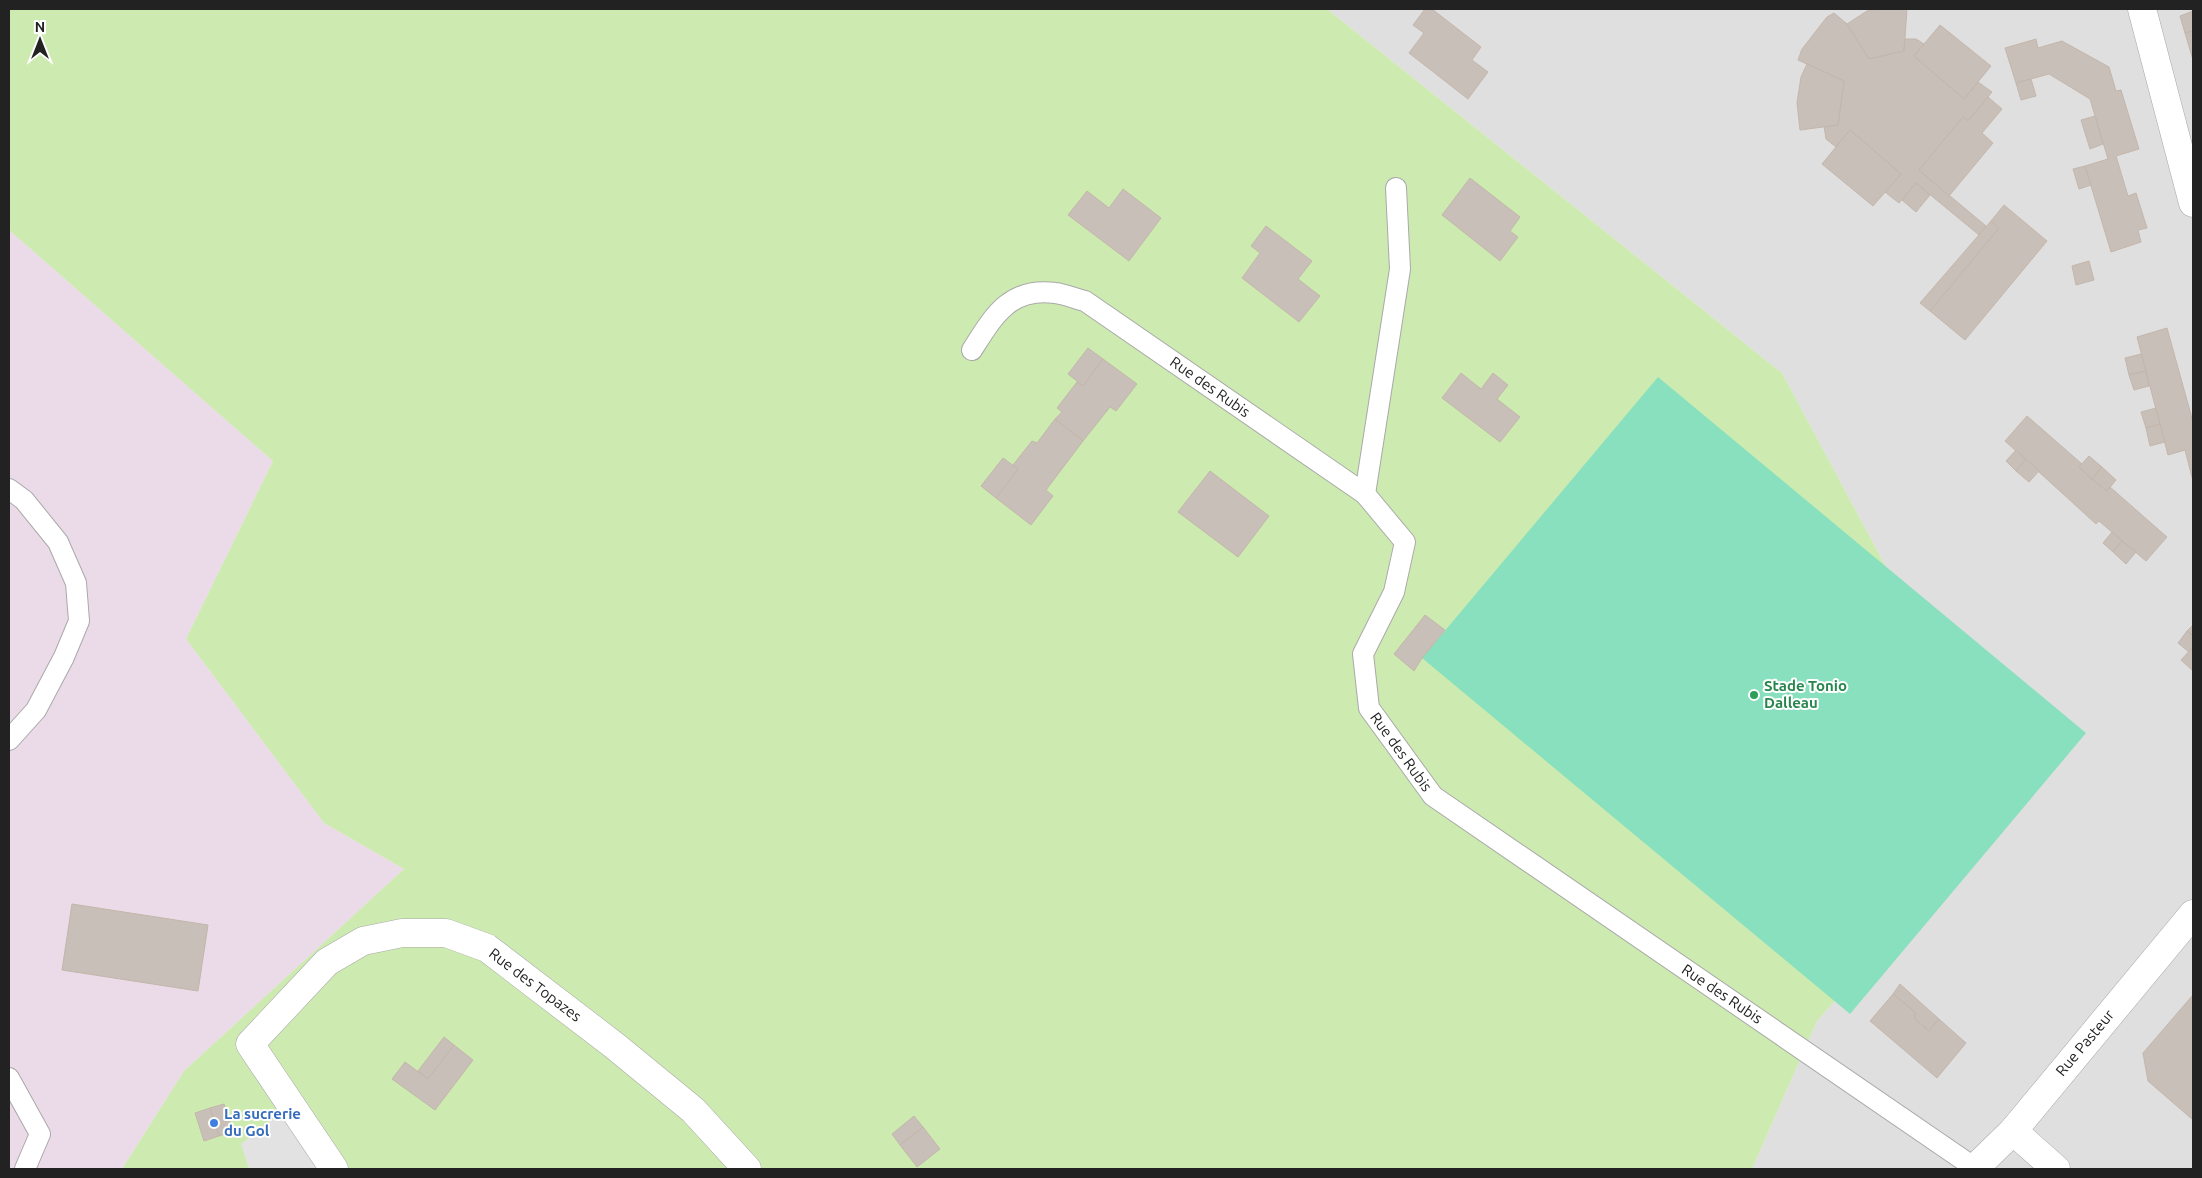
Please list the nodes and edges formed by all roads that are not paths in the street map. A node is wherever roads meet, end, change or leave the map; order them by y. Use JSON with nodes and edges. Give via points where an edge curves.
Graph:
{"nodes":[{"id":1,"x":2142,"y":9,"type":"edge"},
{"id":2,"x":1396,"y":188,"type":"dead end"},
{"id":3,"x":2193,"y":203,"type":"edge"},
{"id":4,"x":972,"y":350,"type":"dead end"},
{"id":5,"x":9,"y":489,"type":"edge"},
{"id":6,"x":1364,"y":494,"type":"junction"},
{"id":7,"x":9,"y":740,"type":"edge"},
{"id":8,"x":2193,"y":914,"type":"edge"},
{"id":9,"x":9,"y":1078,"type":"edge"},
{"id":10,"x":2014,"y":1131,"type":"junction"},
{"id":11,"x":25,"y":1169,"type":"edge"},
{"id":12,"x":334,"y":1169,"type":"edge"},
{"id":13,"x":747,"y":1169,"type":"edge"},
{"id":14,"x":1974,"y":1169,"type":"edge"},
{"id":15,"x":2056,"y":1169,"type":"edge"}],
"edges":[{"from":1,"to":3,"type":"street"},
{"from":2,"to":6,"type":"lane","via":[[1400,268]]},
{"from":4,"to":6,"type":"lane","name":"Rue des Rubis","via":[[991,320],[1008,302],[1031,293],[1055,293],[1085,301]]},
{"from":5,"to":7,"type":"lane","via":[[24,500],[58,542],[76,583],[79,621],[36,710]]},
{"from":6,"to":14,"type":"lane","name":"Rue des Rubis","via":[[1405,542],[1394,592],[1363,654],[1369,708],[1433,796]]},
{"from":8,"to":10,"type":"street","name":"Rue Pasteur"},
{"from":9,"to":11,"type":"lane","via":[[40,1134]]},
{"from":10,"to":14,"type":"street","name":"Rue Pasteur"},
{"from":10,"to":15,"type":"street"},
{"from":12,"to":13,"type":"street","name":"Rue des Topazes","via":[[250,1044],[327,962],[363,941],[402,933],[446,933],[487,948],[693,1110]]}]}
